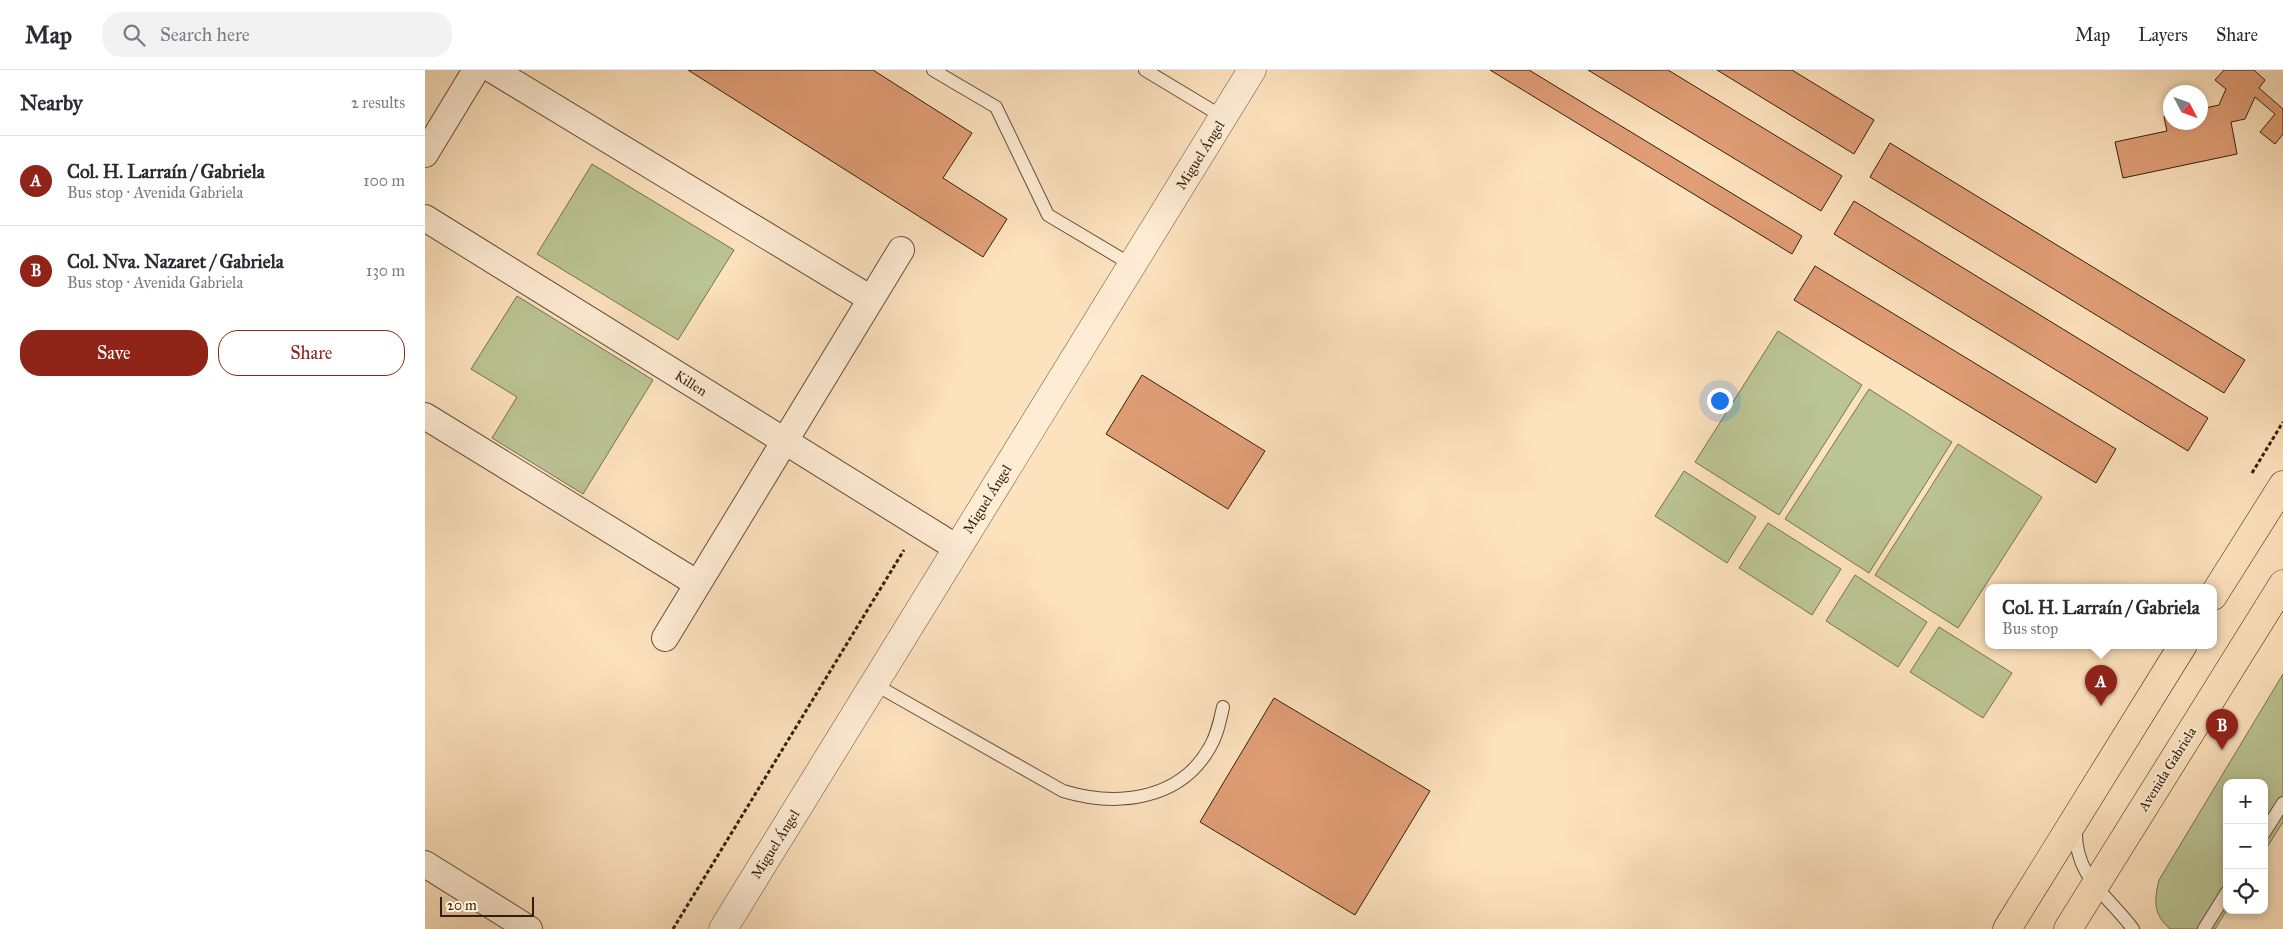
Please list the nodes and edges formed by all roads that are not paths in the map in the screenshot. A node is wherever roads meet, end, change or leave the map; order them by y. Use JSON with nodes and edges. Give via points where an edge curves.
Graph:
{"nodes":[{"id":1,"x":476,"y":70,"type":"edge"},
{"id":2,"x":493,"y":70,"type":"edge"},
{"id":3,"x":933,"y":70,"type":"edge"},
{"id":4,"x":1145,"y":70,"type":"edge"},
{"id":5,"x":1252,"y":70,"type":"edge"},
{"id":6,"x":1223,"y":117,"type":"junction"},
{"id":7,"x":425,"y":154,"type":"edge"},
{"id":8,"x":425,"y":218,"type":"edge"},
{"id":9,"x":901,"y":250,"type":"dead end"},
{"id":10,"x":1132,"y":265,"type":"junction"},
{"id":11,"x":871,"y":299,"type":"junction"},
{"id":12,"x":425,"y":416,"type":"edge"},
{"id":13,"x":785,"y":441,"type":"junction"},
{"id":14,"x":2283,"y":485,"type":"edge"},
{"id":15,"x":957,"y":548,"type":"junction"},
{"id":16,"x":698,"y":584,"type":"junction"},
{"id":17,"x":2283,"y":584,"type":"edge"},
{"id":18,"x":2217,"y":590,"type":"edge"},
{"id":19,"x":665,"y":638,"type":"dead end"},
{"id":20,"x":2180,"y":649,"type":"edge"},
{"id":21,"x":874,"y":684,"type":"junction"},
{"id":22,"x":1223,"y":707,"type":"dead end"},
{"id":23,"x":2283,"y":803,"type":"edge"},
{"id":24,"x":2078,"y":813,"type":"junction"},
{"id":25,"x":2268,"y":827,"type":"edge"},
{"id":26,"x":425,"y":864,"type":"edge"},
{"id":27,"x":2095,"y":886,"type":"junction"},
{"id":28,"x":2223,"y":898,"type":"edge"},
{"id":29,"x":529,"y":929,"type":"edge"},
{"id":30,"x":723,"y":929,"type":"edge"},
{"id":31,"x":2007,"y":929,"type":"edge"},
{"id":32,"x":2068,"y":929,"type":"edge"},
{"id":33,"x":2133,"y":929,"type":"edge"},
{"id":34,"x":2203,"y":929,"type":"edge"}],
"edges":[{"from":1,"to":7,"type":"street"},
{"from":2,"to":11,"type":"street"},
{"from":3,"to":10,"type":"lane","via":[[996,107],[1047,215]]},
{"from":4,"to":6,"type":"lane"},
{"from":5,"to":6,"type":"street","name":"Miguel Ángel"},
{"from":6,"to":10,"type":"street","name":"Miguel Ángel"},
{"from":8,"to":13,"type":"street","name":"Killen"},
{"from":9,"to":11,"type":"street"},
{"from":10,"to":15,"type":"street","name":"Miguel Ángel"},
{"from":11,"to":13,"type":"street"},
{"from":12,"to":16,"type":"street"},
{"from":13,"to":15,"type":"street","name":"Killen"},
{"from":13,"to":16,"type":"street"},
{"from":14,"to":18,"type":"main road"},
{"from":15,"to":21,"type":"street","name":"Miguel Ángel"},
{"from":16,"to":19,"type":"street"},
{"from":17,"to":27,"type":"main road","name":"Avenida Gabriela"},
{"from":20,"to":24,"type":"main road"},
{"from":21,"to":22,"type":"lane","via":[[1063,791],[1111,800],[1146,796],[1181,780],[1210,748]]},
{"from":21,"to":30,"type":"street","name":"Miguel Ángel"},
{"from":23,"to":25,"type":"lane"},
{"from":24,"to":27,"type":"lane","via":[[2075,842],[2078,856]]},
{"from":24,"to":31,"type":"main road"},
{"from":26,"to":29,"type":"street"},
{"from":27,"to":32,"type":"main road","name":"Avenida Gabriela"},
{"from":27,"to":33,"type":"lane"},
{"from":28,"to":34,"type":"lane"}]}
